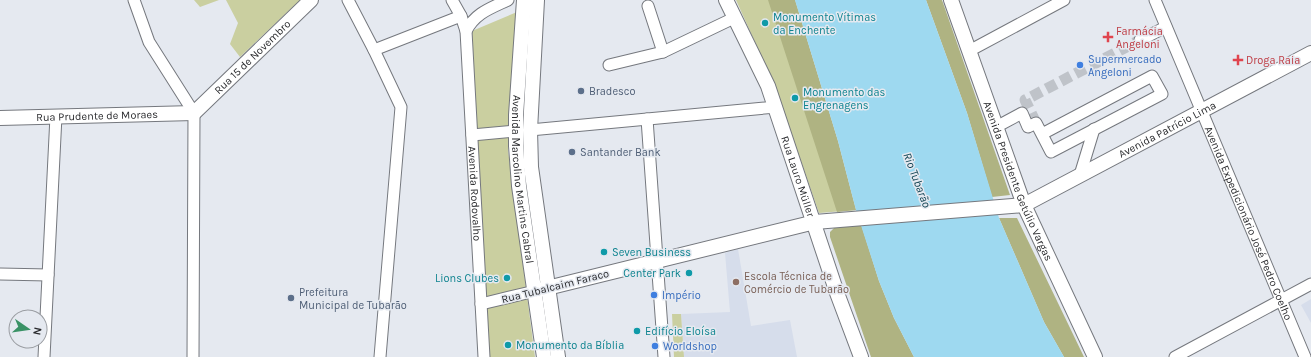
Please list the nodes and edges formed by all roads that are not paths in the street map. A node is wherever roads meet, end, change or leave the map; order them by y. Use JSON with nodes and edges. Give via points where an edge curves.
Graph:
{"nodes":[{"id":1,"x":311,"y":0,"type":"edge"},
{"id":2,"x":348,"y":0,"type":"edge"},
{"id":3,"x":452,"y":0,"type":"edge"},
{"id":4,"x":508,"y":0,"type":"edge"},
{"id":5,"x":524,"y":0,"type":"edge"},
{"id":6,"x":536,"y":0,"type":"edge"},
{"id":7,"x":726,"y":0,"type":"edge"},
{"id":8,"x":952,"y":0,"type":"edge"},
{"id":9,"x":1064,"y":0,"type":"edge"},
{"id":10,"x":1155,"y":0,"type":"edge"},
{"id":11,"x":137,"y":1,"type":"edge"},
{"id":12,"x":648,"y":6,"type":"dead end"},
{"id":13,"x":461,"y":16,"type":"junction"},
{"id":14,"x":734,"y":18,"type":"junction"},
{"id":15,"x":1166,"y":27,"type":"junction"},
{"id":16,"x":466,"y":31,"type":"junction"},
{"id":17,"x":1140,"y":40,"type":"tunnel mouth"},
{"id":18,"x":374,"y":50,"type":"junction"},
{"id":19,"x":969,"y":51,"type":"junction"},
{"id":20,"x":663,"y":52,"type":"junction"},
{"id":21,"x":1311,"y":53,"type":"edge"},
{"id":22,"x":609,"y":65,"type":"dead end"},
{"id":23,"x":776,"y":106,"type":"junction"},
{"id":24,"x":1201,"y":111,"type":"junction"},
{"id":25,"x":194,"y":114,"type":"junction"},
{"id":26,"x":56,"y":116,"type":"junction"},
{"id":27,"x":0,"y":118,"type":"edge"},
{"id":28,"x":647,"y":119,"type":"junction"},
{"id":29,"x":996,"y":127,"type":"junction"},
{"id":30,"x":1094,"y":129,"type":"junction"},
{"id":31,"x":530,"y":130,"type":"junction"},
{"id":32,"x":516,"y":131,"type":"junction"},
{"id":33,"x":1042,"y":134,"type":"junction"},
{"id":34,"x":472,"y":135,"type":"junction"},
{"id":35,"x":1080,"y":175,"type":"junction"},
{"id":36,"x":1019,"y":205,"type":"junction"},
{"id":37,"x":814,"y":222,"type":"junction"},
{"id":38,"x":658,"y":260,"type":"junction"},
{"id":39,"x":0,"y":274,"type":"edge"},
{"id":40,"x":48,"y":275,"type":"junction"},
{"id":41,"x":1311,"y":284,"type":"edge"},
{"id":42,"x":542,"y":289,"type":"junction"},
{"id":43,"x":1281,"y":300,"type":"junction"},
{"id":44,"x":481,"y":304,"type":"junction"},
{"id":45,"x":44,"y":357,"type":"edge"},
{"id":46,"x":193,"y":357,"type":"edge"},
{"id":47,"x":380,"y":357,"type":"edge"},
{"id":48,"x":484,"y":357,"type":"edge"},
{"id":49,"x":544,"y":357,"type":"edge"},
{"id":50,"x":558,"y":357,"type":"edge"},
{"id":51,"x":664,"y":357,"type":"edge"},
{"id":52,"x":861,"y":357,"type":"edge"},
{"id":53,"x":1095,"y":357,"type":"edge"},
{"id":54,"x":1175,"y":357,"type":"edge"},
{"id":55,"x":1305,"y":357,"type":"edge"}],
"edges":[{"from":1,"to":25,"type":"main road","name":"Rua 15 de Novembro"},
{"from":2,"to":18,"type":"street"},
{"from":3,"to":13,"type":"street","name":"Avenida Rodovalho"},
{"from":4,"to":16,"type":"street","via":[[480,13],[470,22]]},
{"from":5,"to":32,"type":"main road","name":"Avenida Marcolino Martins Cabral"},
{"from":6,"to":31,"type":"main road","name":"Avenida Marcolino Martins Cabral"},
{"from":7,"to":14,"type":"main road","name":"Rua Lauro Müller"},
{"from":8,"to":19,"type":"main road","name":"Avenida Presidente Getúlio Vargas"},
{"from":9,"to":19,"type":"street"},
{"from":10,"to":15,"type":"street","name":"Avenida Expedicionário José Pedro Coelho"},
{"from":11,"to":25,"type":"street","via":[[149,42]]},
{"from":12,"to":20,"type":"street"},
{"from":13,"to":16,"type":"street","name":"Avenida Rodovalho"},
{"from":13,"to":18,"type":"street"},
{"from":14,"to":20,"type":"street"},
{"from":14,"to":23,"type":"main road","name":"Rua Lauro Müller"},
{"from":15,"to":17,"type":"street"},
{"from":15,"to":24,"type":"street","name":"Avenida Expedicionário José Pedro Coelho"},
{"from":16,"to":34,"type":"street","name":"Avenida Rodovalho"},
{"from":18,"to":47,"type":"street","via":[[401,112]]},
{"from":19,"to":29,"type":"main road","name":"Avenida Presidente Getúlio Vargas"},
{"from":20,"to":22,"type":"street"},
{"from":21,"to":24,"type":"main road","name":"Avenida Patrício Lima"},
{"from":23,"to":28,"type":"street"},
{"from":23,"to":37,"type":"main road","name":"Rua Lauro Müller"},
{"from":24,"to":35,"type":"main road","name":"Avenida Patrício Lima"},
{"from":24,"to":43,"type":"street","name":"Avenida Expedicionário José Pedro Coelho"},
{"from":25,"to":26,"type":"main road","name":"Rua Prudente de Moraes"},
{"from":25,"to":46,"type":"street"},
{"from":26,"to":27,"type":"main road","name":"Rua Prudente de Moraes"},
{"from":26,"to":40,"type":"street"},
{"from":28,"to":31,"type":"street"},
{"from":28,"to":38,"type":"street"},
{"from":29,"to":33,"type":"street","via":[[1022,113],[1028,127],[1036,123]]},
{"from":29,"to":36,"type":"main road","name":"Avenida Presidente Getúlio Vargas"},
{"from":30,"to":33,"type":"street","via":[[1051,152]]},
{"from":30,"to":33,"type":"street","via":[[1162,94],[1152,76]]},
{"from":30,"to":35,"type":"street"},
{"from":31,"to":42,"type":"main road","name":"Avenida Marcolino Martins Cabral"},
{"from":32,"to":34,"type":"street"},
{"from":32,"to":42,"type":"main road","name":"Avenida Marcolino Martins Cabral","via":[[519,186]]},
{"from":34,"to":44,"type":"street","name":"Avenida Rodovalho"},
{"from":35,"to":36,"type":"main road","name":"Avenida Patrício Lima"},
{"from":36,"to":37,"type":"main road","name":"Rua Tubalcaim Faraco"},
{"from":36,"to":53,"type":"main road","name":"Avenida Presidente Getúlio Vargas"},
{"from":37,"to":38,"type":"main road","name":"Rua Tubalcaim Faraco"},
{"from":37,"to":52,"type":"main road","name":"Rua Lauro Müller"},
{"from":38,"to":42,"type":"main road","name":"Rua Tubalcaim Faraco"},
{"from":38,"to":51,"type":"street"},
{"from":39,"to":40,"type":"street"},
{"from":40,"to":45,"type":"street"},
{"from":41,"to":43,"type":"street"},
{"from":42,"to":44,"type":"street","name":"Rua Tubalcaim Faraco"},
{"from":42,"to":49,"type":"main road","name":"Avenida Marcolino Martins Cabral"},
{"from":42,"to":50,"type":"main road","name":"Avenida Marcolino Martins Cabral"},
{"from":43,"to":54,"type":"street"},
{"from":43,"to":55,"type":"street","name":"Avenida Expedicionário José Pedro Coelho"},
{"from":44,"to":48,"type":"street","name":"Avenida Rodovalho"}]}
